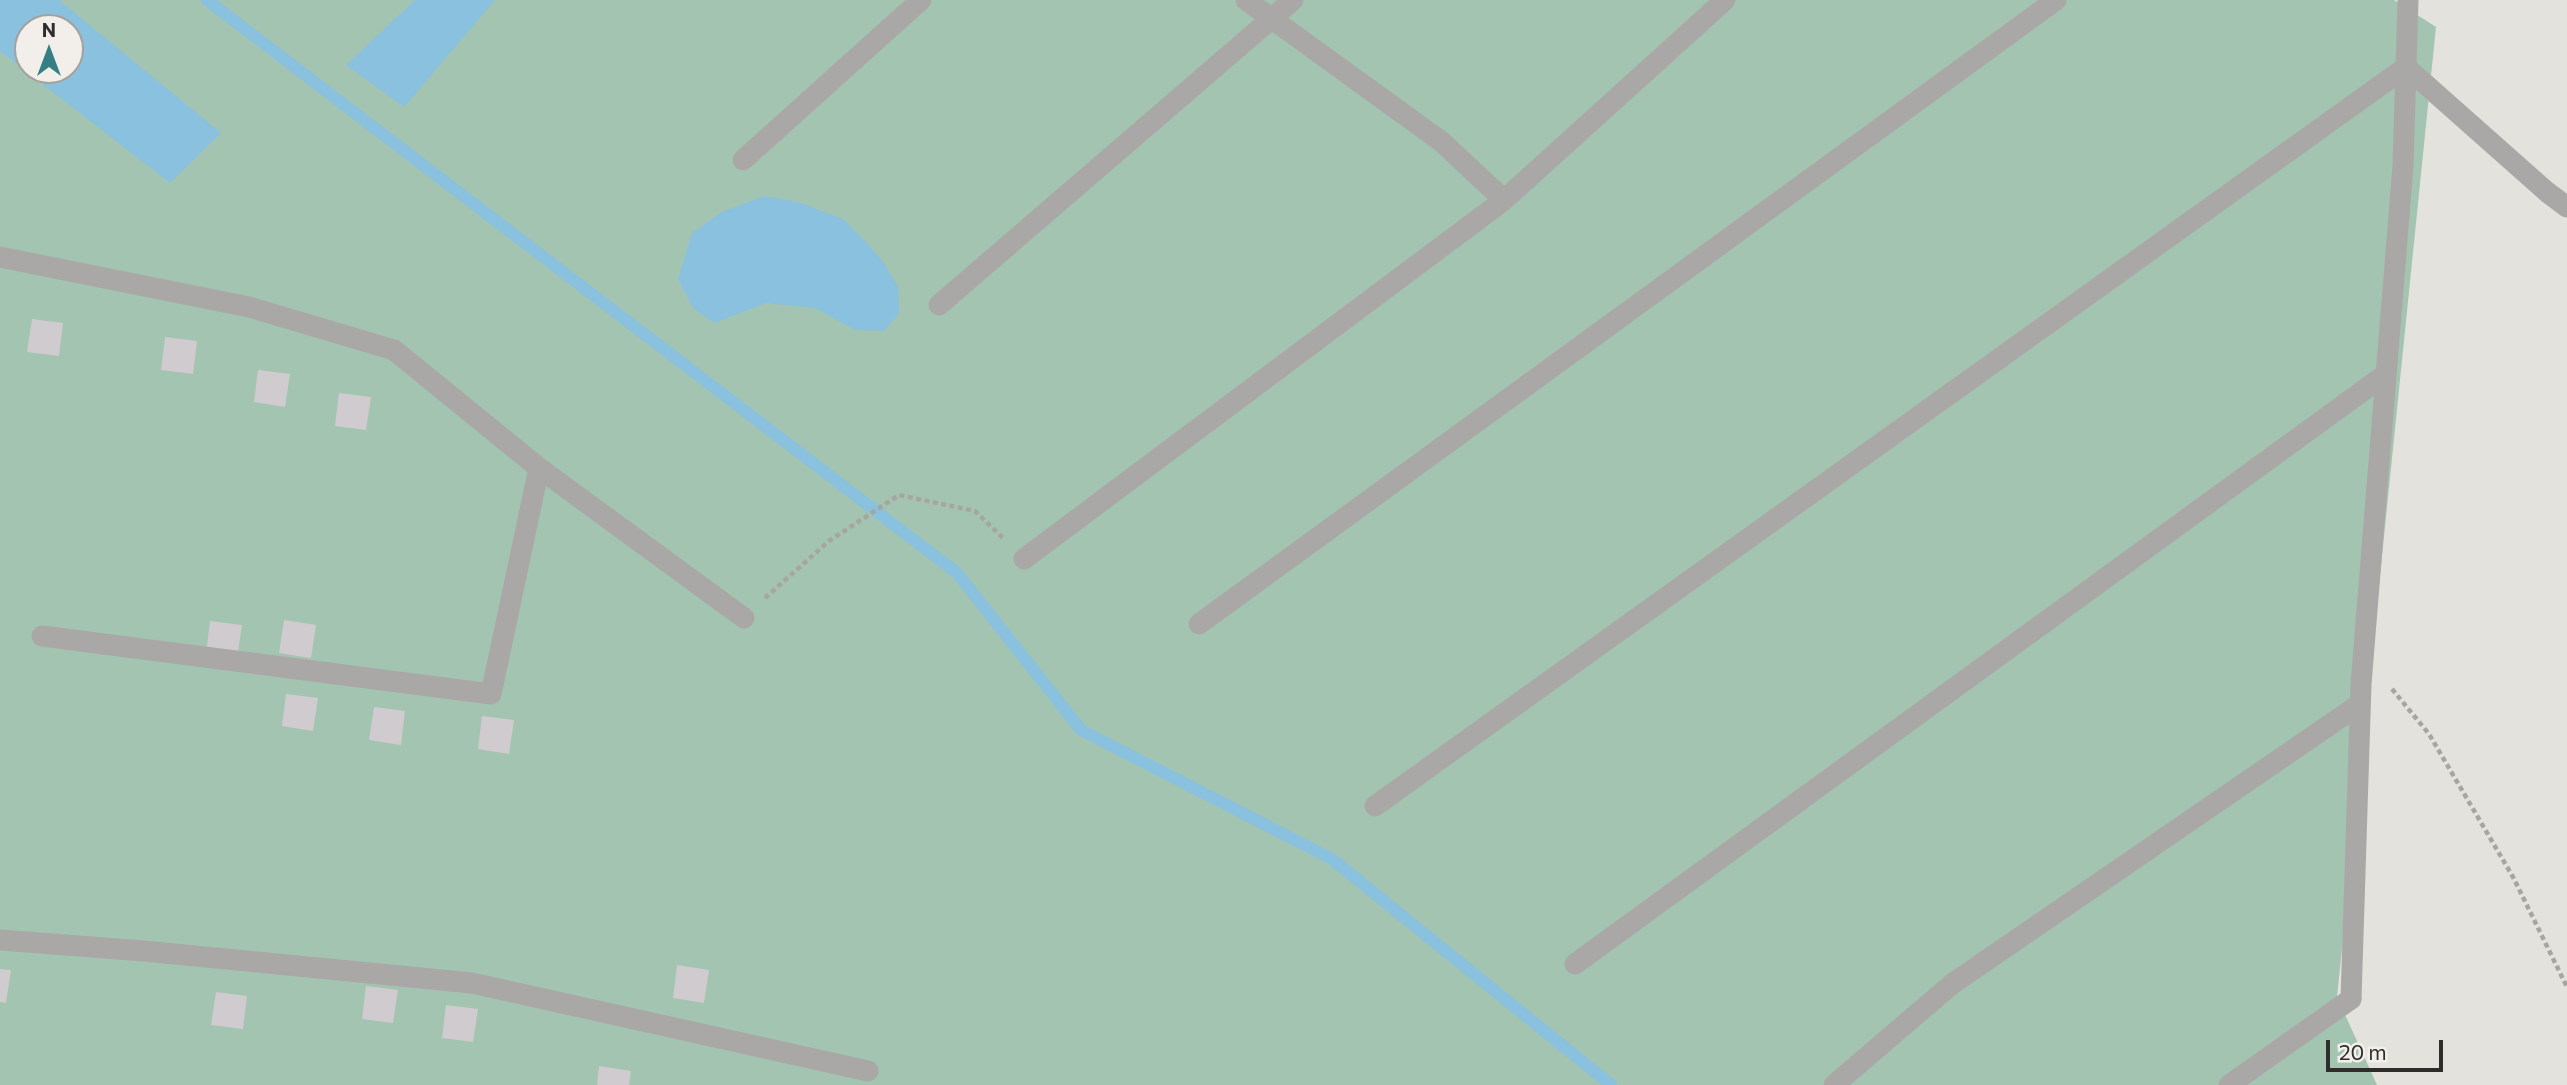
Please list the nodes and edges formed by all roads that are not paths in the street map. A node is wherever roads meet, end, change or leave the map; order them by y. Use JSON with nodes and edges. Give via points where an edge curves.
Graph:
{"nodes":[{"id":1,"x":921,"y":0,"type":"edge"},
{"id":2,"x":1246,"y":0,"type":"edge"},
{"id":3,"x":1293,"y":0,"type":"edge"},
{"id":4,"x":1725,"y":0,"type":"edge"},
{"id":5,"x":2056,"y":0,"type":"edge"},
{"id":6,"x":2408,"y":0,"type":"edge"},
{"id":7,"x":1272,"y":19,"type":"junction"},
{"id":8,"x":2406,"y":67,"type":"junction"},
{"id":9,"x":743,"y":160,"type":"dead end"},
{"id":10,"x":1504,"y":200,"type":"junction"},
{"id":11,"x":2567,"y":207,"type":"edge"},
{"id":12,"x":0,"y":257,"type":"edge"},
{"id":13,"x":939,"y":305,"type":"dead end"},
{"id":14,"x":2386,"y":374,"type":"junction"},
{"id":15,"x":539,"y":468,"type":"junction"},
{"id":16,"x":1024,"y":559,"type":"road end"},
{"id":17,"x":744,"y":618,"type":"road end"},
{"id":18,"x":1199,"y":624,"type":"dead end"},
{"id":19,"x":42,"y":636,"type":"dead end"},
{"id":20,"x":2360,"y":704,"type":"junction"},
{"id":21,"x":1375,"y":806,"type":"dead end"},
{"id":22,"x":0,"y":940,"type":"edge"},
{"id":23,"x":1575,"y":964,"type":"dead end"},
{"id":24,"x":868,"y":1071,"type":"dead end"},
{"id":25,"x":1833,"y":1085,"type":"edge"},
{"id":26,"x":2230,"y":1085,"type":"edge"}],
"edges":[{"from":1,"to":9,"type":"street"},
{"from":2,"to":7,"type":"street"},
{"from":3,"to":7,"type":"street"},
{"from":4,"to":10,"type":"street"},
{"from":5,"to":18,"type":"street"},
{"from":6,"to":8,"type":"street"},
{"from":7,"to":10,"type":"street","via":[[1442,142]]},
{"from":7,"to":13,"type":"street"},
{"from":8,"to":11,"type":"street"},
{"from":8,"to":14,"type":"street"},
{"from":8,"to":21,"type":"street"},
{"from":10,"to":16,"type":"street"},
{"from":12,"to":15,"type":"street","via":[[249,307],[394,350]]},
{"from":14,"to":20,"type":"street"},
{"from":14,"to":23,"type":"street"},
{"from":15,"to":17,"type":"street"},
{"from":15,"to":19,"type":"street","via":[[491,694]]},
{"from":20,"to":25,"type":"street","via":[[1952,984]]},
{"from":20,"to":26,"type":"street","via":[[2351,999]]},
{"from":22,"to":24,"type":"street","via":[[472,983]]}]}
